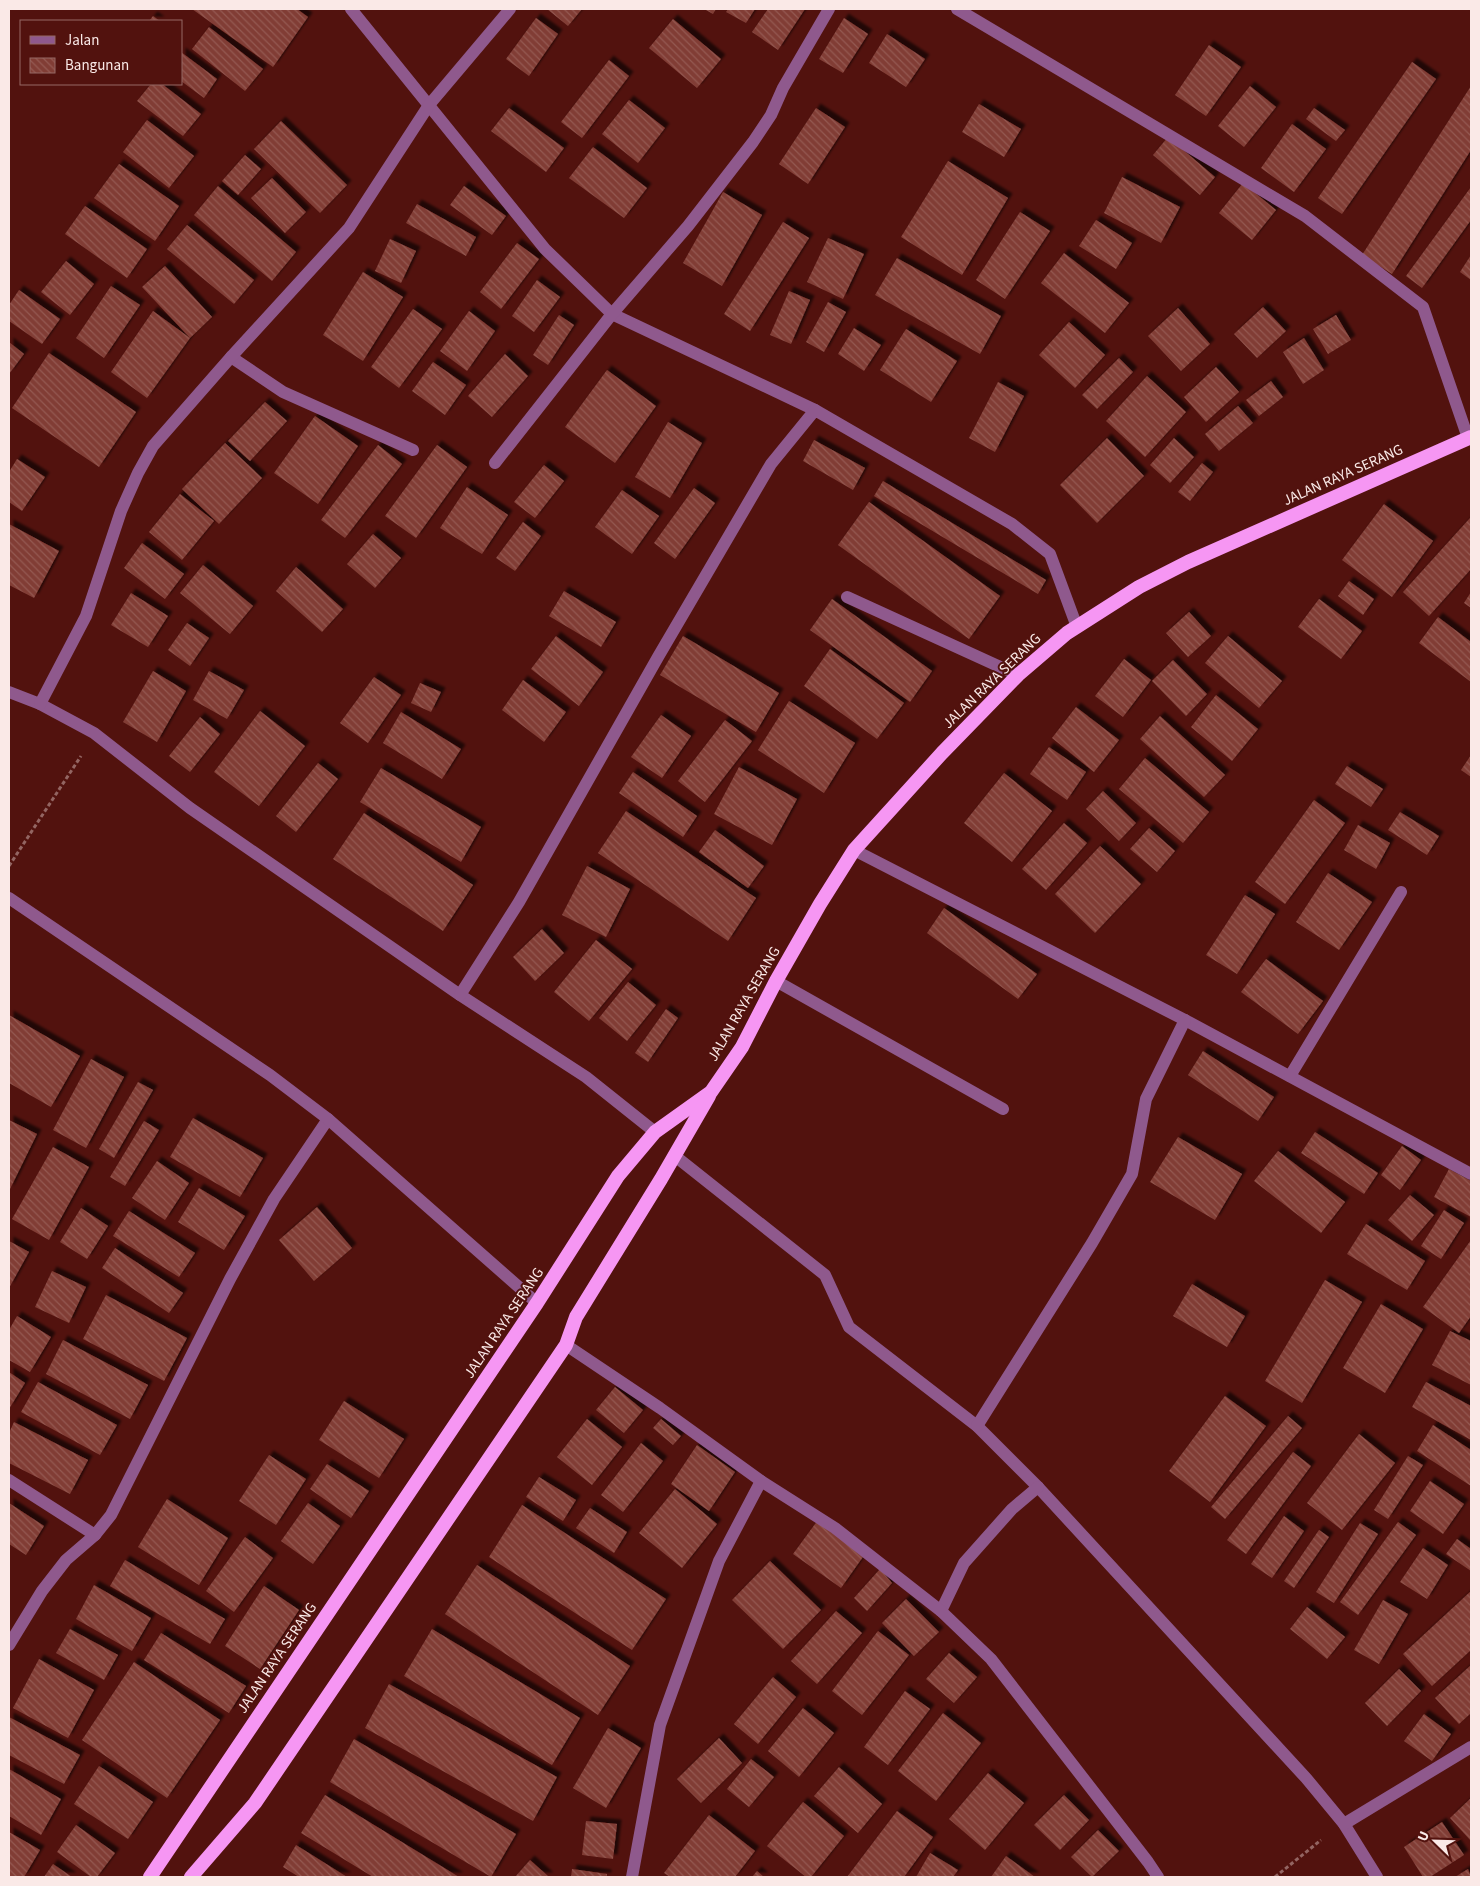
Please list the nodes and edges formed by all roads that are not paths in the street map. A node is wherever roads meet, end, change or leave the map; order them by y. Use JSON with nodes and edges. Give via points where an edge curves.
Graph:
{"nodes":[{"id":1,"x":351,"y":9,"type":"edge"},
{"id":2,"x":510,"y":9,"type":"edge"},
{"id":3,"x":829,"y":9,"type":"edge"},
{"id":4,"x":957,"y":9,"type":"edge"},
{"id":5,"x":429,"y":106,"type":"junction"},
{"id":6,"x":612,"y":314,"type":"junction"},
{"id":7,"x":231,"y":357,"type":"junction"},
{"id":8,"x":815,"y":410,"type":"junction"},
{"id":9,"x":1469,"y":438,"type":"edge"},
{"id":10,"x":413,"y":450,"type":"dead end"},
{"id":11,"x":495,"y":463,"type":"dead end"},
{"id":12,"x":847,"y":597,"type":"dead end"},
{"id":13,"x":1077,"y":627,"type":"junction"},
{"id":14,"x":1018,"y":675,"type":"junction"},
{"id":15,"x":9,"y":692,"type":"edge"},
{"id":16,"x":40,"y":704,"type":"junction"},
{"id":17,"x":854,"y":850,"type":"junction"},
{"id":18,"x":1401,"y":892,"type":"dead end"},
{"id":19,"x":9,"y":898,"type":"edge"},
{"id":20,"x":776,"y":980,"type":"junction"},
{"id":21,"x":460,"y":995,"type":"junction"},
{"id":22,"x":1185,"y":1020,"type":"junction"},
{"id":23,"x":1290,"y":1076,"type":"junction"},
{"id":24,"x":711,"y":1092,"type":"junction"},
{"id":25,"x":1003,"y":1110,"type":"dead end"},
{"id":26,"x":328,"y":1119,"type":"junction"},
{"id":27,"x":655,"y":1132,"type":"junction"},
{"id":28,"x":675,"y":1156,"type":"junction"},
{"id":29,"x":1471,"y":1174,"type":"edge"},
{"id":30,"x":537,"y":1303,"type":"junction"},
{"id":31,"x":566,"y":1345,"type":"junction"},
{"id":32,"x":977,"y":1426,"type":"junction"},
{"id":33,"x":9,"y":1480,"type":"edge"},
{"id":34,"x":760,"y":1481,"type":"junction"},
{"id":35,"x":1038,"y":1487,"type":"junction"},
{"id":36,"x":95,"y":1535,"type":"junction"},
{"id":37,"x":941,"y":1611,"type":"junction"},
{"id":38,"x":9,"y":1644,"type":"edge"},
{"id":39,"x":1471,"y":1748,"type":"edge"},
{"id":40,"x":1344,"y":1824,"type":"junction"},
{"id":41,"x":150,"y":1877,"type":"edge"},
{"id":42,"x":191,"y":1877,"type":"edge"},
{"id":43,"x":632,"y":1877,"type":"edge"},
{"id":44,"x":1158,"y":1877,"type":"edge"},
{"id":45,"x":1376,"y":1877,"type":"edge"}],
"edges":[{"from":1,"to":5,"type":"street"},
{"from":2,"to":5,"type":"street"},
{"from":3,"to":6,"type":"street","via":[[753,142],[688,226]]},
{"from":4,"to":9,"type":"street","via":[[1305,216],[1423,307]]},
{"from":5,"to":6,"type":"street","via":[[545,249]]},
{"from":5,"to":7,"type":"street","via":[[349,228]]},
{"from":6,"to":8,"type":"street"},
{"from":6,"to":11,"type":"street"},
{"from":7,"to":10,"type":"street","via":[[283,392]]},
{"from":7,"to":16,"type":"street","via":[[153,446],[138,473],[121,512],[86,616]]},
{"from":8,"to":13,"type":"street","via":[[1012,524],[1050,554]]},
{"from":8,"to":21,"type":"street","via":[[771,464],[519,902]]},
{"from":9,"to":13,"type":"highway","name":"JALAN RAYA SERANG","via":[[1188,562],[1139,587]]},
{"from":12,"to":14,"type":"street"},
{"from":13,"to":14,"type":"highway","name":"JALAN RAYA SERANG"},
{"from":14,"to":17,"type":"highway","name":"JALAN RAYA SERANG"},
{"from":15,"to":16,"type":"street"},
{"from":16,"to":21,"type":"street","via":[[94,733],[190,808]]},
{"from":17,"to":20,"type":"highway","name":"JALAN RAYA SERANG"},
{"from":17,"to":22,"type":"street"},
{"from":18,"to":23,"type":"street"},
{"from":19,"to":26,"type":"street","via":[[270,1075]]},
{"from":20,"to":24,"type":"highway","name":"JALAN RAYA SERANG","via":[[742,1047]]},
{"from":20,"to":25,"type":"street"},
{"from":21,"to":27,"type":"street","via":[[586,1077]]},
{"from":22,"to":23,"type":"street"},
{"from":22,"to":32,"type":"street","via":[[1146,1099],[1132,1174]]},
{"from":23,"to":29,"type":"street"},
{"from":24,"to":27,"type":"highway","name":"JALAN RAYA SERANG"},
{"from":24,"to":28,"type":"highway"},
{"from":26,"to":30,"type":"street"},
{"from":26,"to":36,"type":"street","via":[[274,1199],[230,1278],[111,1515]]},
{"from":27,"to":30,"type":"highway","name":"JALAN RAYA SERANG","via":[[632,1158]]},
{"from":28,"to":31,"type":"highway","via":[[576,1317]]},
{"from":28,"to":32,"type":"street","via":[[825,1274],[849,1327]]},
{"from":30,"to":41,"type":"highway","name":"JALAN RAYA SERANG"},
{"from":31,"to":34,"type":"street"},
{"from":31,"to":42,"type":"highway","via":[[255,1803]]},
{"from":32,"to":35,"type":"street"},
{"from":33,"to":36,"type":"street"},
{"from":34,"to":37,"type":"street","via":[[835,1528]]},
{"from":34,"to":43,"type":"street","via":[[720,1561],[660,1725]]},
{"from":35,"to":37,"type":"street","via":[[1012,1509],[964,1563]]},
{"from":35,"to":40,"type":"street","via":[[1306,1778]]},
{"from":36,"to":38,"type":"street","via":[[66,1560]]},
{"from":37,"to":44,"type":"street","via":[[991,1659]]},
{"from":39,"to":40,"type":"street"},
{"from":40,"to":45,"type":"street"}]}
